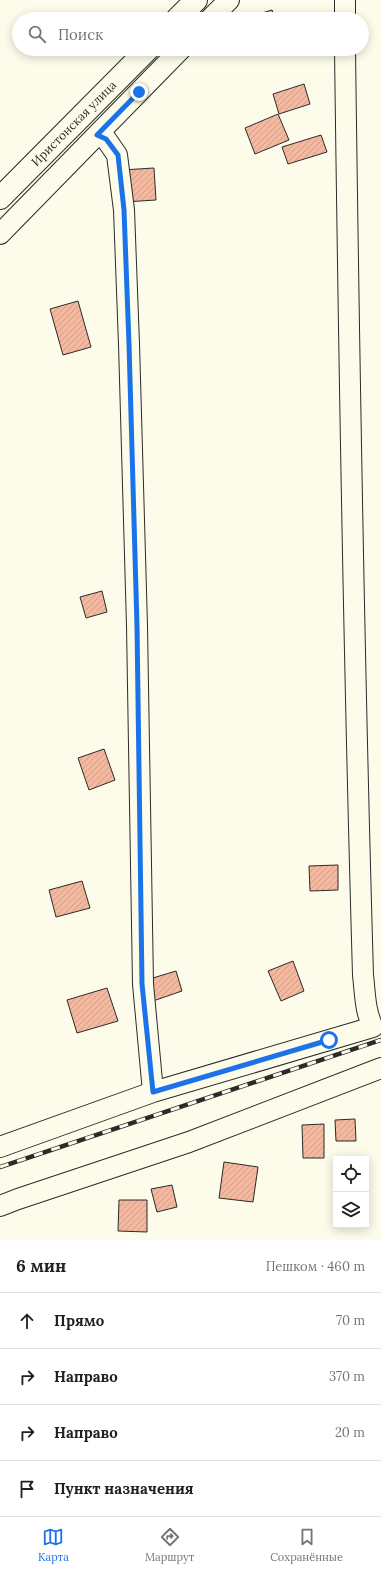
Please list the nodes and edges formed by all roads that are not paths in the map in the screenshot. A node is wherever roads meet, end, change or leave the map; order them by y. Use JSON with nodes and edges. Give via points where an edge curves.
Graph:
{"nodes":[{"id":1,"x":196,"y":0,"type":"edge"},
{"id":2,"x":229,"y":0,"type":"edge"},
{"id":3,"x":345,"y":0,"type":"edge"},
{"id":4,"x":185,"y":12,"type":"edge"},
{"id":5,"x":217,"y":12,"type":"edge"},
{"id":6,"x":345,"y":12,"type":"edge"},
{"id":7,"x":141,"y":56,"type":"edge"},
{"id":8,"x":174,"y":56,"type":"edge"},
{"id":9,"x":345,"y":56,"type":"edge"},
{"id":10,"x":97,"y":135,"type":"junction"},
{"id":11,"x":0,"y":198,"type":"edge"},
{"id":12,"x":0,"y":234,"type":"edge"},
{"id":13,"x":381,"y":1068,"type":"edge"},
{"id":14,"x":153,"y":1092,"type":"junction"},
{"id":15,"x":0,"y":1147,"type":"edge"},
{"id":16,"x":0,"y":1206,"type":"edge"}],
"edges":[{"from":1,"to":4,"type":"main road"},
{"from":2,"to":5,"type":"street"},
{"from":3,"to":6,"type":"street"},
{"from":7,"to":11,"type":"main road","name":"Иристонская улица"},
{"from":8,"to":10,"type":"street"},
{"from":9,"to":14,"type":"street","via":[[363,975],[365,999],[373,1027]]},
{"from":10,"to":12,"type":"street"},
{"from":10,"to":14,"type":"street","via":[[106,139],[118,155],[124,210],[137,626],[142,984]]},
{"from":13,"to":16,"type":"street","via":[[189,1142]]},
{"from":14,"to":15,"type":"street"}]}
